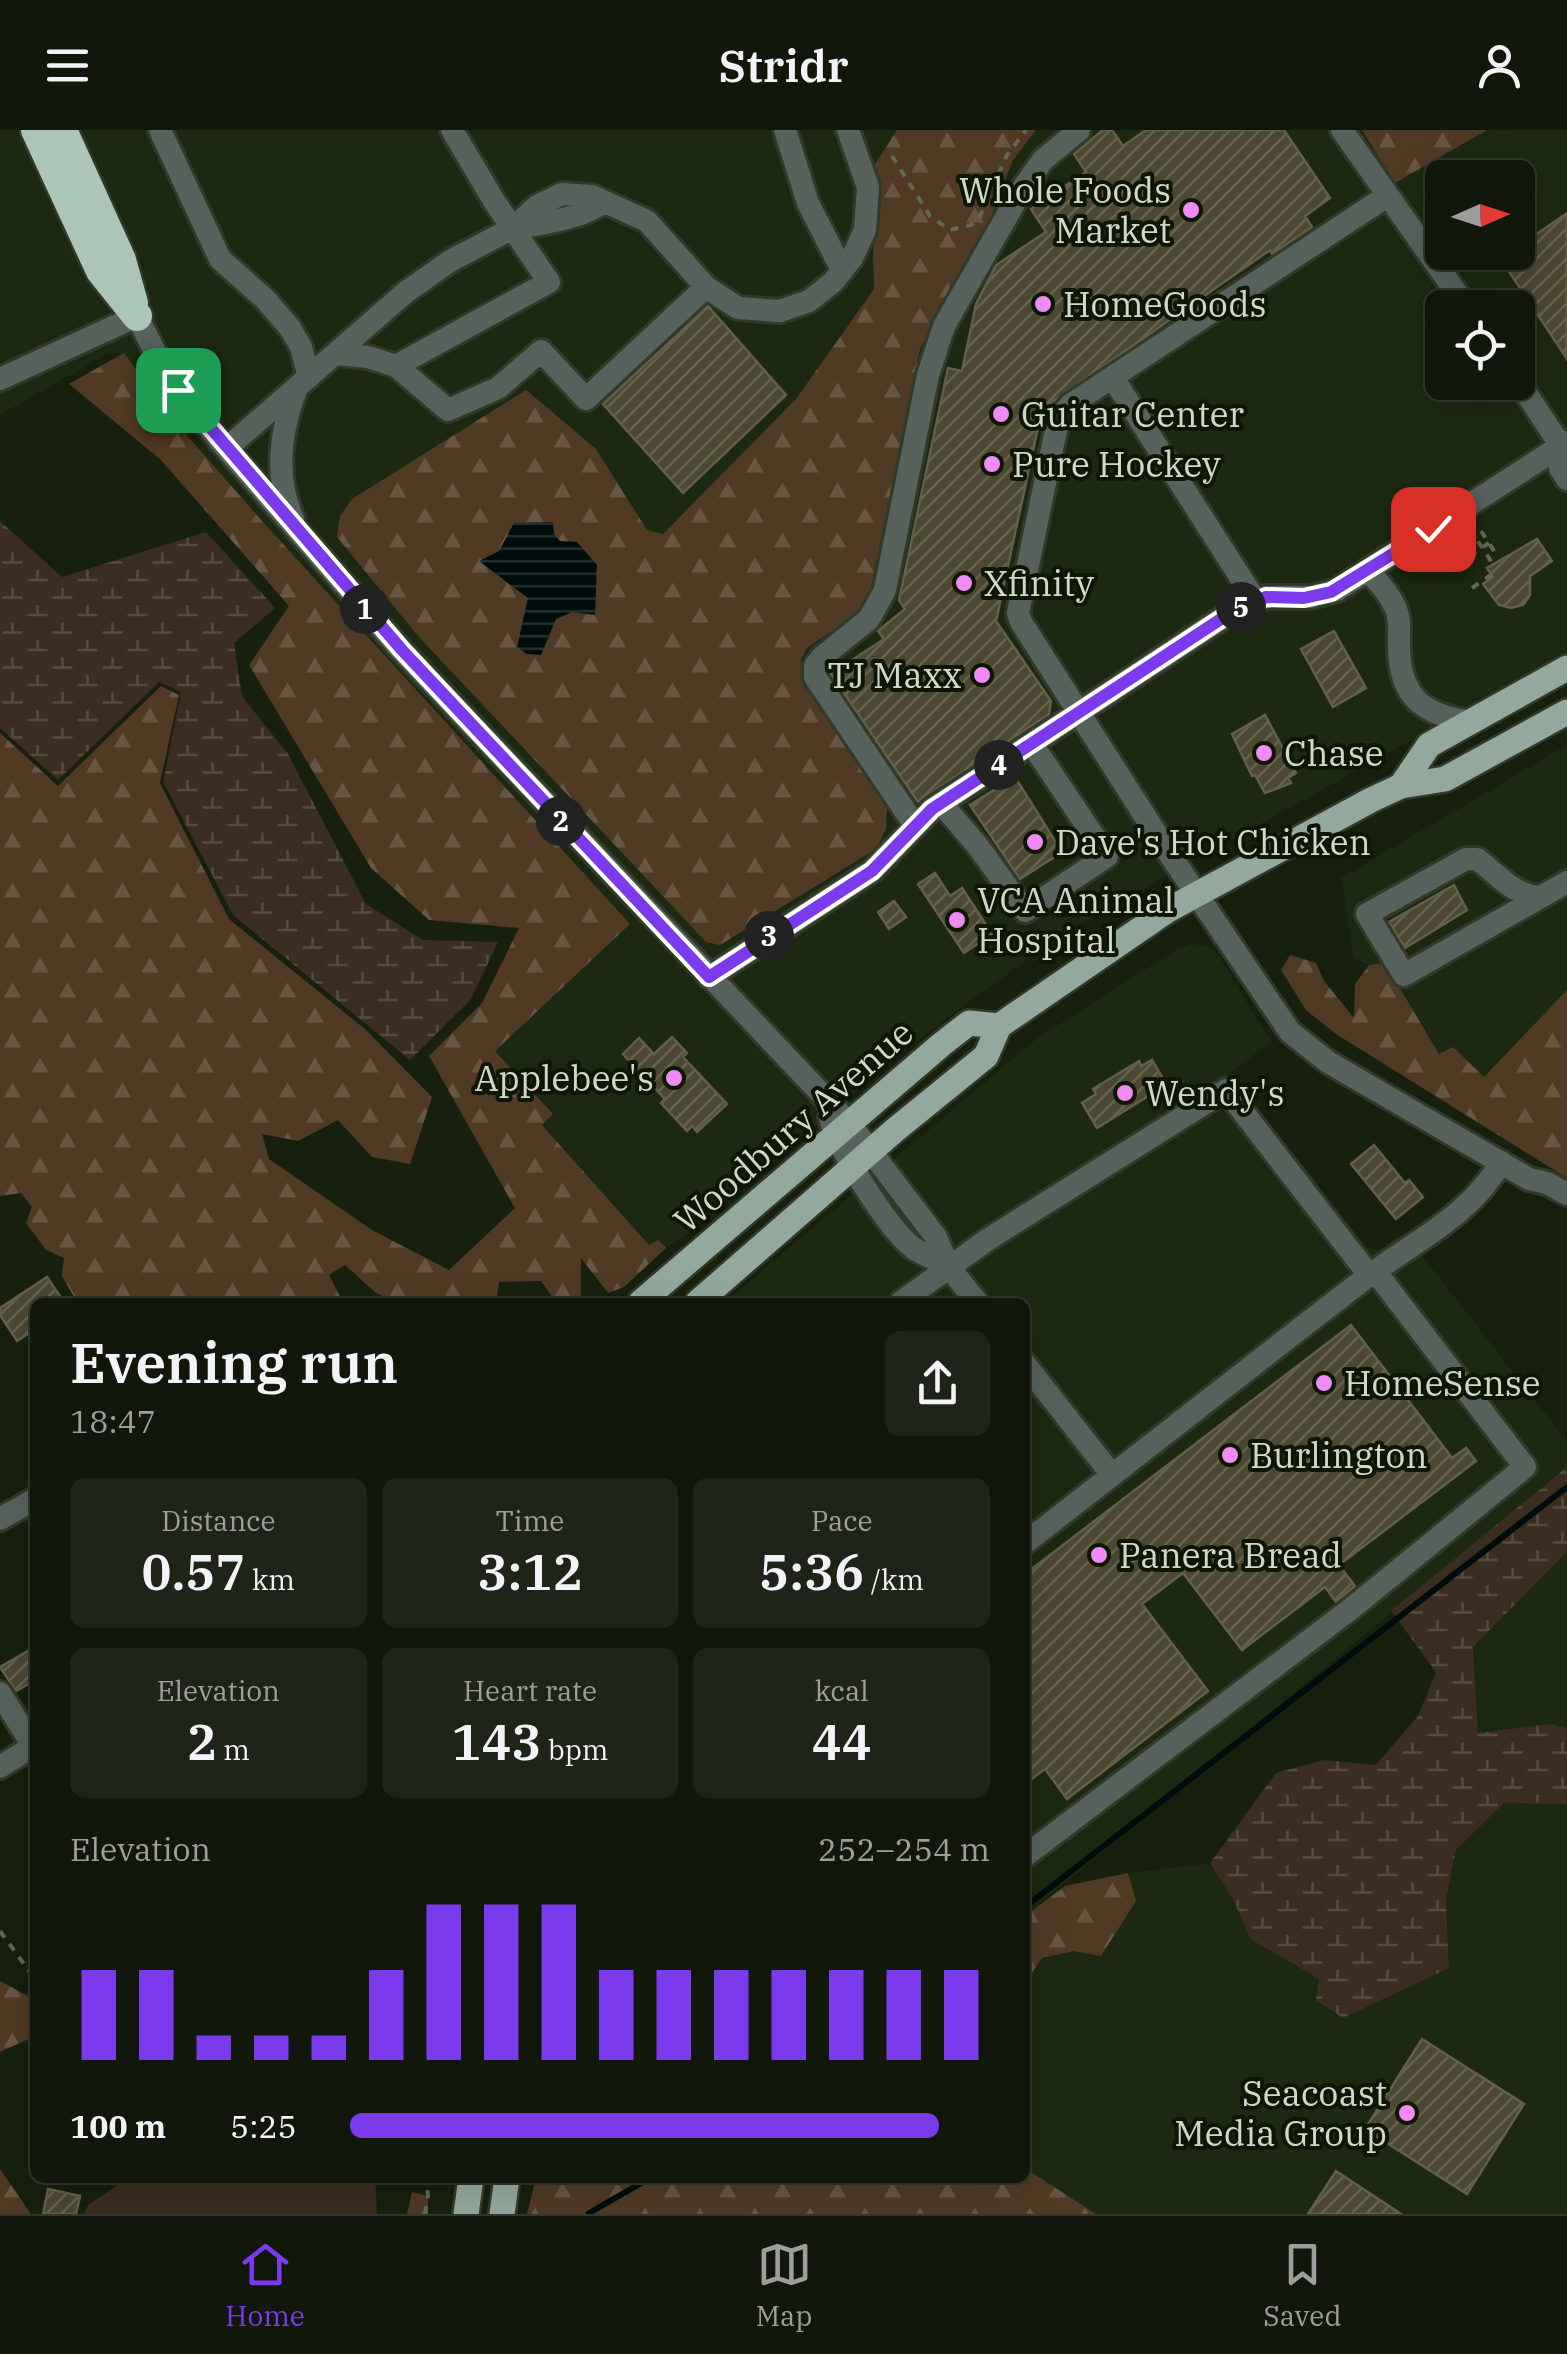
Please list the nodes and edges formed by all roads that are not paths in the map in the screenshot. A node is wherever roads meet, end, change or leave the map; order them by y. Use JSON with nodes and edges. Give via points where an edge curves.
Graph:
{"nodes":[{"id":1,"x":36,"y":130,"type":"edge"},
{"id":2,"x":62,"y":130,"type":"edge"},
{"id":3,"x":160,"y":130,"type":"edge"},
{"id":4,"x":452,"y":130,"type":"edge"},
{"id":5,"x":785,"y":130,"type":"edge"},
{"id":6,"x":848,"y":130,"type":"edge"},
{"id":7,"x":1079,"y":130,"type":"edge"},
{"id":8,"x":1342,"y":130,"type":"edge"},
{"id":9,"x":1387,"y":196,"type":"junction"},
{"id":10,"x":513,"y":228,"type":"junction"},
{"id":11,"x":842,"y":270,"type":"junction"},
{"id":12,"x":706,"y":287,"type":"junction"},
{"id":13,"x":1454,"y":290,"type":"edge"},
{"id":14,"x":137,"y":316,"type":"junction"},
{"id":15,"x":337,"y":354,"type":"junction"},
{"id":16,"x":396,"y":366,"type":"junction"},
{"id":17,"x":1113,"y":378,"type":"junction"},
{"id":18,"x":0,"y":379,"type":"edge"},
{"id":19,"x":303,"y":383,"type":"junction"},
{"id":20,"x":1532,"y":400,"type":"edge"},
{"id":21,"x":1565,"y":445,"type":"edge"},
{"id":22,"x":227,"y":448,"type":"junction"},
{"id":23,"x":1567,"y":478,"type":"edge"},
{"id":24,"x":301,"y":536,"type":"junction"},
{"id":25,"x":1368,"y":571,"type":"junction"},
{"id":26,"x":1255,"y":600,"type":"junction"},
{"id":27,"x":1567,"y":668,"type":"edge"},
{"id":28,"x":1567,"y":712,"type":"edge"},
{"id":29,"x":1079,"y":713,"type":"junction"},
{"id":30,"x":1471,"y":722,"type":"junction"},
{"id":31,"x":1032,"y":744,"type":"junction"},
{"id":32,"x":1400,"y":786,"type":"junction"},
{"id":33,"x":942,"y":803,"type":"junction"},
{"id":34,"x":914,"y":824,"type":"junction"},
{"id":35,"x":1564,"y":883,"type":"edge"},
{"id":36,"x":1196,"y":893,"type":"junction"},
{"id":37,"x":1540,"y":897,"type":"junction"},
{"id":38,"x":709,"y":977,"type":"junction"},
{"id":39,"x":999,"y":1026,"type":"junction"},
{"id":40,"x":841,"y":1130,"type":"junction"},
{"id":41,"x":862,"y":1160,"type":"junction"},
{"id":42,"x":1501,"y":1162,"type":"junction"},
{"id":43,"x":1529,"y":1179,"type":"junction"},
{"id":44,"x":1567,"y":1194,"type":"edge"},
{"id":45,"x":1567,"y":1212,"type":"edge"},
{"id":46,"x":948,"y":1266,"type":"junction"},
{"id":47,"x":1372,"y":1273,"type":"junction"},
{"id":48,"x":647,"y":1298,"type":"edge"},
{"id":49,"x":703,"y":1298,"type":"edge"},
{"id":50,"x":906,"y":1298,"type":"edge"},
{"id":51,"x":974,"y":1298,"type":"edge"},
{"id":52,"x":1030,"y":1370,"type":"edge"},
{"id":53,"x":1112,"y":1475,"type":"junction"},
{"id":54,"x":30,"y":1502,"type":"edge"},
{"id":55,"x":0,"y":1519,"type":"edge"},
{"id":56,"x":1030,"y":1538,"type":"edge"},
{"id":57,"x":0,"y":1694,"type":"edge"},
{"id":58,"x":30,"y":1739,"type":"edge"},
{"id":59,"x":30,"y":1748,"type":"edge"},
{"id":60,"x":0,"y":1767,"type":"edge"},
{"id":61,"x":1030,"y":1852,"type":"edge"},
{"id":62,"x":470,"y":2183,"type":"edge"},
{"id":63,"x":506,"y":2183,"type":"edge"},
{"id":64,"x":466,"y":2214,"type":"edge"},
{"id":65,"x":502,"y":2214,"type":"edge"}],
"edges":[{"from":1,"to":14,"type":"highway","via":[[101,270]]},
{"from":2,"to":14,"type":"highway","via":[[121,260]]},
{"from":3,"to":19,"type":"street","via":[[220,259],[299,341]]},
{"from":4,"to":10,"type":"street"},
{"from":5,"to":11,"type":"street","via":[[808,202]]},
{"from":6,"to":11,"type":"street","via":[[868,187],[868,215],[860,245]]},
{"from":7,"to":34,"type":"street","via":[[1043,160],[944,326],[885,590],[878,608],[815,666],[815,677]]},
{"from":8,"to":9,"type":"street"},
{"from":9,"to":13,"type":"street"},
{"from":9,"to":17,"type":"street"},
{"from":10,"to":12,"type":"street","via":[[562,194],[592,196],[647,221]]},
{"from":10,"to":15,"type":"street","via":[[426,277]]},
{"from":10,"to":16,"type":"street","via":[[549,282]]},
{"from":11,"to":12,"type":"street","via":[[821,293],[780,311],[738,308]]},
{"from":12,"to":16,"type":"street","via":[[586,399],[542,351],[498,388],[454,410],[443,408]]},
{"from":14,"to":18,"type":"street"},
{"from":14,"to":22,"type":"street","via":[[178,390]]},
{"from":15,"to":16,"type":"street"},
{"from":15,"to":19,"type":"street"},
{"from":17,"to":26,"type":"street"},
{"from":17,"to":29,"type":"street","via":[[1060,418],[1018,613]]},
{"from":19,"to":22,"type":"street"},
{"from":19,"to":24,"type":"street","via":[[282,437],[280,462]]},
{"from":20,"to":21,"type":"street"},
{"from":21,"to":23,"type":"street","via":[[1560,468]]},
{"from":21,"to":25,"type":"street"},
{"from":22,"to":24,"type":"street"},
{"from":24,"to":38,"type":"street"},
{"from":25,"to":26,"type":"street","via":[[1318,596]]},
{"from":25,"to":30,"type":"street","via":[[1396,609],[1405,685],[1434,714]]},
{"from":26,"to":29,"type":"street"},
{"from":27,"to":30,"type":"main road","name":"Woodbury Avenue"},
{"from":28,"to":32,"type":"main road","name":"Woodbury Avenue","via":[[1445,780]]},
{"from":29,"to":31,"type":"street"},
{"from":29,"to":36,"type":"street"},
{"from":30,"to":32,"type":"main road","name":"Woodbury Avenue","via":[[1429,745]]},
{"from":31,"to":33,"type":"street"},
{"from":31,"to":33,"type":"street","via":[[1107,856],[1025,912]]},
{"from":32,"to":36,"type":"main road","name":"Woodbury Avenue"},
{"from":33,"to":34,"type":"street"},
{"from":34,"to":38,"type":"street","via":[[872,871]]},
{"from":35,"to":37,"type":"street"},
{"from":36,"to":39,"type":"main road","name":"Woodbury Avenue"},
{"from":36,"to":42,"type":"street","via":[[1290,1032],[1328,1062]]},
{"from":37,"to":37,"type":"street","via":[[1404,975],[1367,914],[1466,859],[1477,858],[1507,886]]},
{"from":38,"to":40,"type":"street","via":[[826,1100]]},
{"from":39,"to":40,"type":"main road","name":"Woodbury Avenue","via":[[969,1024]]},
{"from":39,"to":41,"type":"main road","name":"Woodbury Avenue","via":[[986,1056]]},
{"from":40,"to":41,"type":"street"},
{"from":40,"to":48,"type":"main road","name":"Woodbury Avenue"},
{"from":41,"to":46,"type":"street","via":[[936,1237]]},
{"from":41,"to":49,"type":"main road","name":"Woodbury Avenue"},
{"from":42,"to":43,"type":"street"},
{"from":42,"to":47,"type":"street","via":[[1460,1212]]},
{"from":43,"to":44,"type":"street"},
{"from":43,"to":45,"type":"street"},
{"from":46,"to":47,"type":"street","via":[[1226,1090]]},
{"from":46,"to":50,"type":"street"},
{"from":46,"to":51,"type":"street"},
{"from":47,"to":53,"type":"street"},
{"from":47,"to":61,"type":"street","via":[[1525,1467],[1352,1608]]},
{"from":52,"to":53,"type":"street"},
{"from":53,"to":56,"type":"street"},
{"from":54,"to":55,"type":"street"},
{"from":57,"to":58,"type":"street"},
{"from":59,"to":60,"type":"street"},
{"from":62,"to":64,"type":"main road"},
{"from":63,"to":65,"type":"main road"}]}
